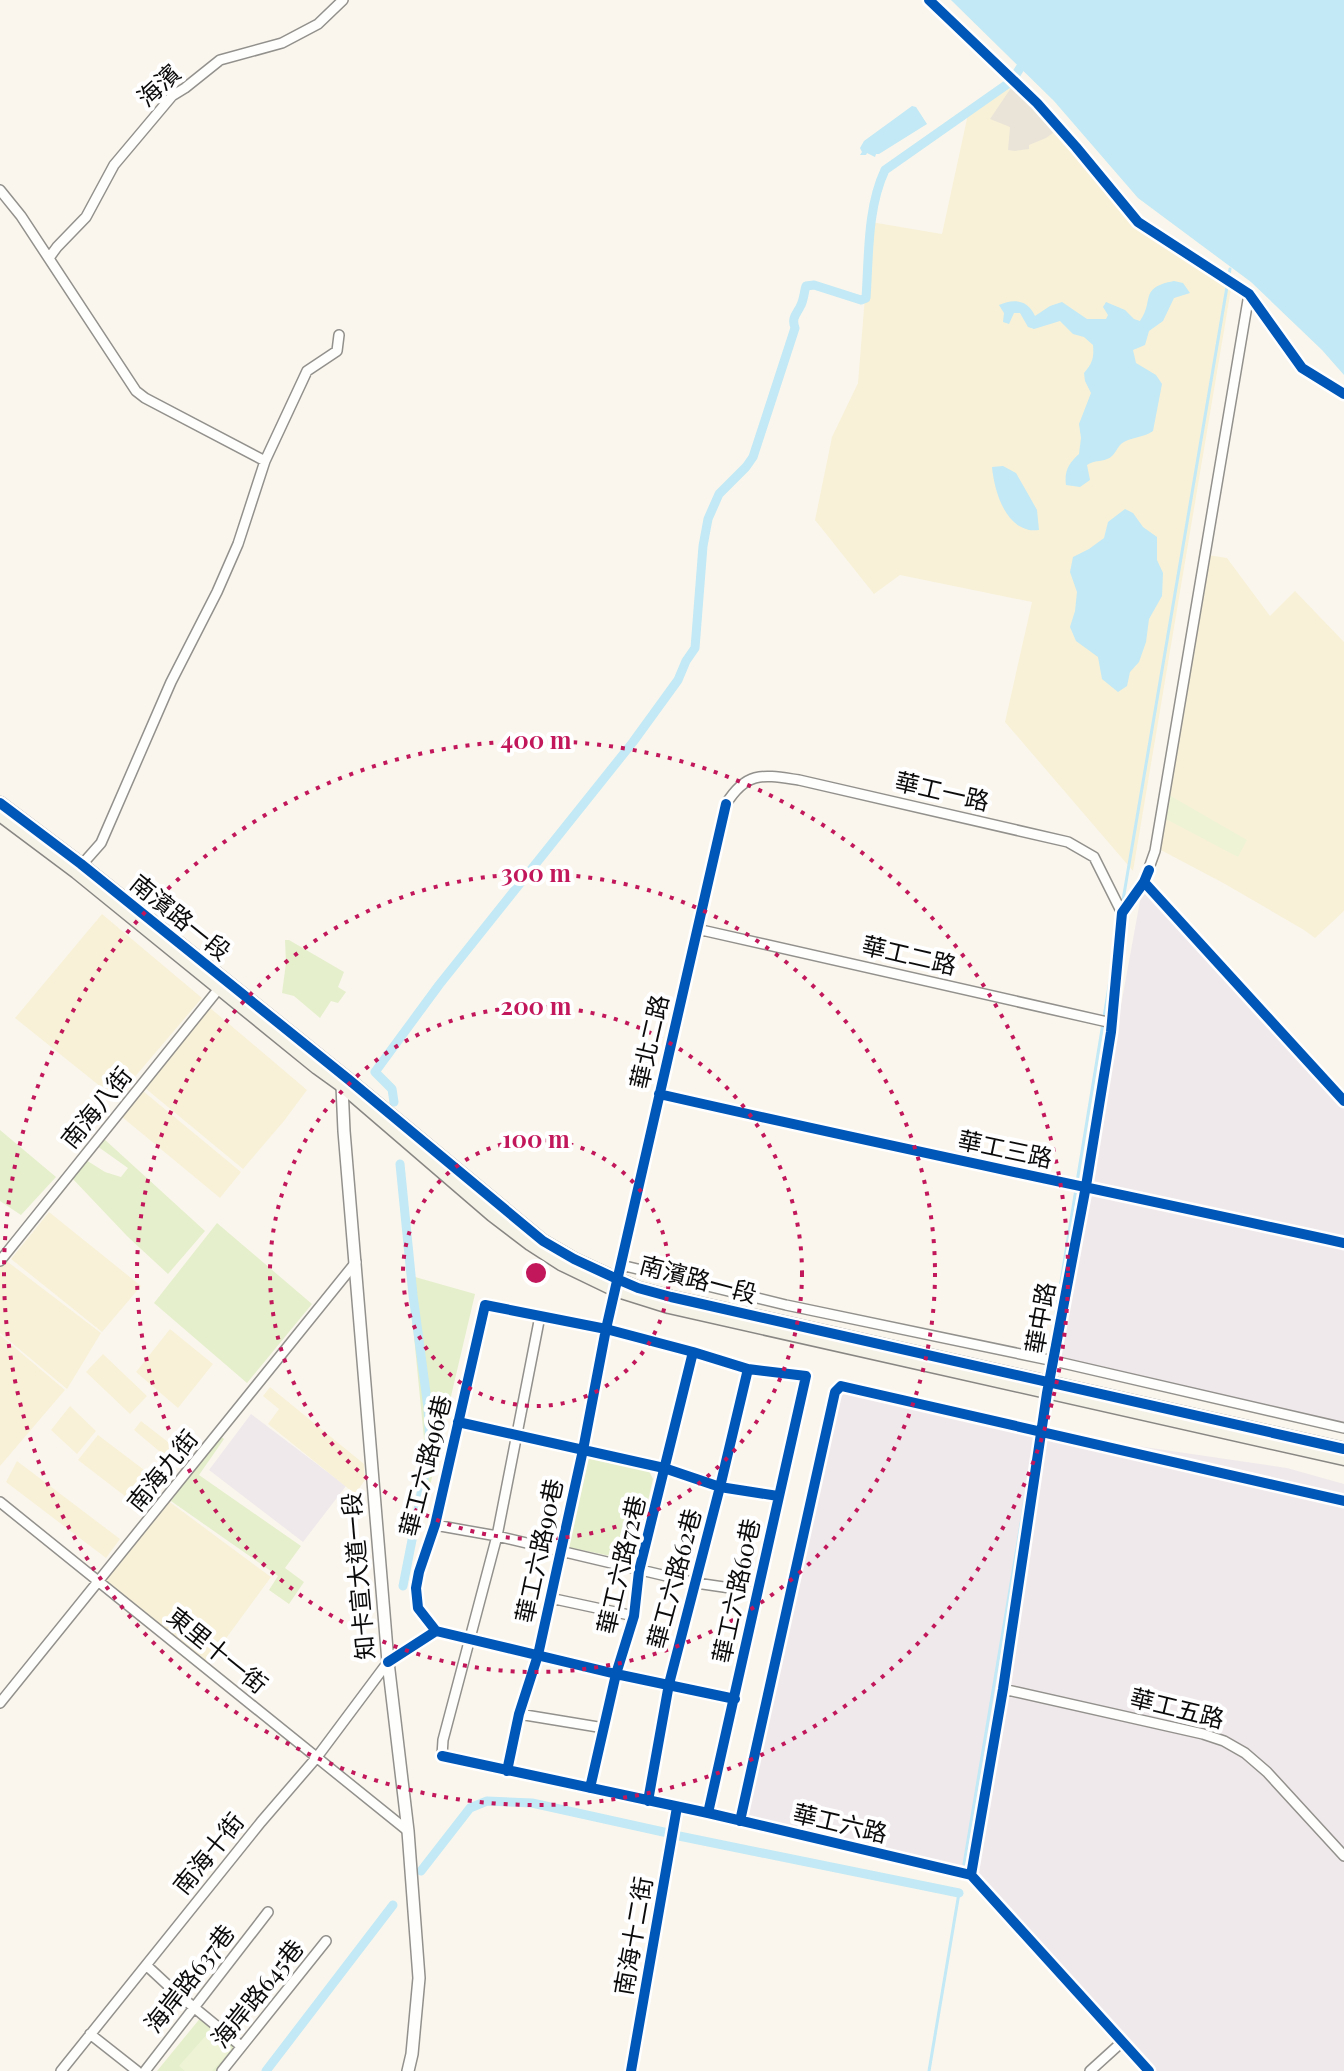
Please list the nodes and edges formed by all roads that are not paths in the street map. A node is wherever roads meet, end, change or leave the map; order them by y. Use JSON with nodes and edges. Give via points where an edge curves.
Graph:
{"nodes":[{"id":1,"x":343,"y":0,"type":"edge"},
{"id":2,"x":0,"y":190,"type":"edge"},
{"id":3,"x":49,"y":258,"type":"junction"},
{"id":4,"x":1249,"y":294,"type":"dead end"},
{"id":5,"x":339,"y":335,"type":"dead end"},
{"id":6,"x":265,"y":461,"type":"junction"},
{"id":7,"x":726,"y":804,"type":"joint"},
{"id":8,"x":1,"y":808,"type":"edge"},
{"id":9,"x":78,"y":868,"type":"junction"},
{"id":10,"x":1144,"y":882,"type":"junction"},
{"id":11,"x":1122,"y":913,"type":"junction"},
{"id":12,"x":697,"y":929,"type":"junction"},
{"id":13,"x":222,"y":985,"type":"junction"},
{"id":14,"x":1112,"y":1023,"type":"junction"},
{"id":15,"x":345,"y":1082,"type":"junction"},
{"id":16,"x":659,"y":1094,"type":"junction"},
{"id":17,"x":1344,"y":1101,"type":"edge"},
{"id":18,"x":1086,"y":1186,"type":"junction"},
{"id":19,"x":1344,"y":1243,"type":"edge"},
{"id":20,"x":0,"y":1261,"type":"edge"},
{"id":21,"x":356,"y":1262,"type":"junction"},
{"id":22,"x":621,"y":1265,"type":"junction"},
{"id":23,"x":616,"y":1284,"type":"junction"},
{"id":24,"x":540,"y":1316,"type":"junction"},
{"id":25,"x":606,"y":1329,"type":"junction"},
{"id":26,"x":693,"y":1352,"type":"junction"},
{"id":27,"x":1054,"y":1361,"type":"junction"},
{"id":28,"x":748,"y":1369,"type":"junction"},
{"id":29,"x":1048,"y":1388,"type":"junction"},
{"id":30,"x":458,"y":1422,"type":"junction"},
{"id":31,"x":1344,"y":1428,"type":"edge"},
{"id":32,"x":1042,"y":1432,"type":"junction"},
{"id":33,"x":518,"y":1435,"type":"junction"},
{"id":34,"x":1344,"y":1449,"type":"edge"},
{"id":35,"x":583,"y":1450,"type":"junction"},
{"id":36,"x":1344,"y":1459,"type":"edge"},
{"id":37,"x":664,"y":1468,"type":"junction"},
{"id":38,"x":720,"y":1487,"type":"junction"},
{"id":39,"x":778,"y":1496,"type":"junction"},
{"id":40,"x":1344,"y":1501,"type":"edge"},
{"id":41,"x":0,"y":1502,"type":"edge"},
{"id":42,"x":435,"y":1525,"type":"junction"},
{"id":43,"x":497,"y":1536,"type":"junction"},
{"id":44,"x":560,"y":1551,"type":"junction"},
{"id":45,"x":639,"y":1571,"type":"junction"},
{"id":46,"x":99,"y":1582,"type":"junction"},
{"id":47,"x":696,"y":1583,"type":"junction"},
{"id":48,"x":758,"y":1592,"type":"junction"},
{"id":49,"x":550,"y":1598,"type":"junction"},
{"id":50,"x":634,"y":1616,"type":"junction"},
{"id":51,"x":436,"y":1631,"type":"junction"},
{"id":52,"x":469,"y":1640,"type":"junction"},
{"id":53,"x":538,"y":1655,"type":"junction"},
{"id":54,"x":388,"y":1662,"type":"junction"},
{"id":55,"x":616,"y":1674,"type":"junction"},
{"id":56,"x":669,"y":1684,"type":"junction"},
{"id":57,"x":1003,"y":1689,"type":"junction"},
{"id":58,"x":735,"y":1699,"type":"junction"},
{"id":59,"x":0,"y":1703,"type":"edge"},
{"id":60,"x":519,"y":1714,"type":"junction"},
{"id":61,"x":604,"y":1728,"type":"junction"},
{"id":62,"x":442,"y":1756,"type":"joint"},
{"id":63,"x":317,"y":1757,"type":"junction"},
{"id":64,"x":507,"y":1771,"type":"junction"},
{"id":65,"x":590,"y":1788,"type":"junction"},
{"id":66,"x":648,"y":1801,"type":"junction"},
{"id":67,"x":677,"y":1807,"type":"junction"},
{"id":68,"x":708,"y":1813,"type":"junction"},
{"id":69,"x":740,"y":1821,"type":"junction"},
{"id":70,"x":408,"y":1831,"type":"junction"},
{"id":71,"x":1344,"y":1856,"type":"edge"},
{"id":72,"x":971,"y":1875,"type":"junction"},
{"id":73,"x":268,"y":1912,"type":"dead end"},
{"id":74,"x":326,"y":1941,"type":"dead end"},
{"id":75,"x":146,"y":1965,"type":"junction"},
{"id":76,"x":194,"y":2006,"type":"junction"},
{"id":77,"x":90,"y":2034,"type":"junction"},
{"id":78,"x":1122,"y":2042,"type":"junction"},
{"id":79,"x":241,"y":2046,"type":"junction"},
{"id":80,"x":61,"y":2071,"type":"edge"},
{"id":81,"x":137,"y":2071,"type":"edge"},
{"id":82,"x":145,"y":2071,"type":"edge"},
{"id":83,"x":222,"y":2071,"type":"edge"},
{"id":84,"x":408,"y":2071,"type":"edge"},
{"id":85,"x":631,"y":2071,"type":"edge"},
{"id":86,"x":1090,"y":2071,"type":"edge"},
{"id":87,"x":1149,"y":2071,"type":"edge"}],
"edges":[{"from":1,"to":3,"type":"street","name":"海濱","via":[[318,24],[282,43],[220,60],[172,96],[114,165],[86,217]]},
{"from":2,"to":3,"type":"street"},
{"from":3,"to":6,"type":"street","via":[[136,391]]},
{"from":4,"to":10,"type":"street","via":[[1155,851]]},
{"from":5,"to":6,"type":"street","via":[[337,351],[307,371]]},
{"from":6,"to":9,"type":"street","via":[[217,592],[101,843]]},
{"from":7,"to":11,"type":"street","name":"華工一路","via":[[748,779],[773,776],[1068,842],[1094,857]]},
{"from":7,"to":12,"type":"street","name":"華北二路"},
{"from":8,"to":9,"type":"main road","name":"南濱路一段"},
{"from":9,"to":13,"type":"main road","name":"南濱路一段"},
{"from":10,"to":11,"type":"street"},
{"from":10,"to":17,"type":"street"},
{"from":11,"to":14,"type":"street","name":"華中路"},
{"from":12,"to":14,"type":"street","name":"華工二路"},
{"from":12,"to":16,"type":"street","name":"華北二路"},
{"from":13,"to":15,"type":"main road","name":"南濱路一段","via":[[317,1068]]},
{"from":13,"to":20,"type":"street","name":"南海八街"},
{"from":14,"to":18,"type":"street","name":"華中路"},
{"from":15,"to":21,"type":"street","name":"知卡宣大道一段"},
{"from":15,"to":23,"type":"main road","name":"南濱路一段","via":[[530,1244],[561,1264]]},
{"from":16,"to":18,"type":"street","name":"華工三路"},
{"from":16,"to":22,"type":"street","name":"華北二路"},
{"from":18,"to":19,"type":"street","name":"華工三路"},
{"from":18,"to":27,"type":"street","name":"華中路"},
{"from":21,"to":46,"type":"street","name":"南海九街"},
{"from":21,"to":54,"type":"street","name":"知卡宣大道一段"},
{"from":22,"to":23,"type":"street","name":"華北二路"},
{"from":22,"to":27,"type":"street"},
{"from":23,"to":25,"type":"street","name":"華工六路90巷"},
{"from":23,"to":29,"type":"main road","name":"南濱路一段"},
{"from":24,"to":25,"type":"street"},
{"from":24,"to":30,"type":"street","name":"華工六路96巷","via":[[485,1305]]},
{"from":24,"to":33,"type":"street","name":"華工六路90巷"},
{"from":25,"to":26,"type":"street"},
{"from":25,"to":35,"type":"street","name":"華工六路90巷"},
{"from":26,"to":28,"type":"street"},
{"from":26,"to":37,"type":"street","name":"華工六路72巷"},
{"from":27,"to":29,"type":"street","name":"華中路"},
{"from":27,"to":31,"type":"street"},
{"from":28,"to":38,"type":"street","name":"華工六路62巷"},
{"from":28,"to":39,"type":"street","name":"華工六路60巷","via":[[806,1376]]},
{"from":29,"to":32,"type":"street","name":"華中路"},
{"from":29,"to":34,"type":"main road","name":"南濱路一段"},
{"from":29,"to":36,"type":"main road","name":"南濱路一段"},
{"from":30,"to":33,"type":"street"},
{"from":30,"to":42,"type":"street","name":"華工六路96巷"},
{"from":32,"to":40,"type":"street"},
{"from":32,"to":57,"type":"street","name":"華中路"},
{"from":32,"to":69,"type":"street","via":[[841,1386],[835,1392]]},
{"from":33,"to":35,"type":"street"},
{"from":33,"to":43,"type":"street","name":"華工六路90巷"},
{"from":35,"to":37,"type":"street"},
{"from":35,"to":44,"type":"street","name":"華工六路90巷"},
{"from":37,"to":38,"type":"street"},
{"from":37,"to":45,"type":"street","name":"華工六路72巷"},
{"from":38,"to":39,"type":"street"},
{"from":38,"to":47,"type":"street","name":"華工六路62巷"},
{"from":39,"to":48,"type":"street","name":"華工六路60巷"},
{"from":41,"to":46,"type":"street","name":"東里十一街"},
{"from":42,"to":43,"type":"street"},
{"from":42,"to":51,"type":"street","name":"華工六路96巷","via":[[416,1588],[418,1608]]},
{"from":43,"to":44,"type":"street"},
{"from":43,"to":52,"type":"street","name":"華工六路90巷"},
{"from":44,"to":45,"type":"street"},
{"from":44,"to":49,"type":"street","name":"華工六路90巷"},
{"from":45,"to":47,"type":"street"},
{"from":45,"to":50,"type":"street","name":"華工六路72巷"},
{"from":46,"to":59,"type":"street","name":"南海九街"},
{"from":46,"to":63,"type":"street","name":"東里十一街"},
{"from":47,"to":48,"type":"street"},
{"from":47,"to":56,"type":"street","name":"華工六路62巷"},
{"from":48,"to":58,"type":"street","name":"華工六路60巷"},
{"from":49,"to":50,"type":"street"},
{"from":49,"to":53,"type":"street","name":"華工六路90巷"},
{"from":50,"to":55,"type":"street","name":"華工六路72巷"},
{"from":51,"to":52,"type":"street"},
{"from":51,"to":54,"type":"street"},
{"from":52,"to":53,"type":"street"},
{"from":52,"to":62,"type":"street","name":"華工六路90巷"},
{"from":53,"to":55,"type":"street"},
{"from":53,"to":60,"type":"street","name":"華工六路90巷"},
{"from":54,"to":63,"type":"street","name":"南海十街"},
{"from":54,"to":70,"type":"street","name":"知卡宣大道一段"},
{"from":55,"to":56,"type":"street"},
{"from":55,"to":61,"type":"street","name":"華工六路72巷"},
{"from":56,"to":58,"type":"street"},
{"from":56,"to":66,"type":"street","name":"華工六路62巷"},
{"from":57,"to":71,"type":"street","name":"華工五路","via":[[1224,1741],[1267,1772]]},
{"from":57,"to":72,"type":"street","name":"華中路"},
{"from":58,"to":68,"type":"street","name":"華工六路60巷"},
{"from":60,"to":61,"type":"street"},
{"from":60,"to":64,"type":"street","name":"華工六路90巷"},
{"from":61,"to":65,"type":"street","name":"華工六路72巷"},
{"from":62,"to":64,"type":"street","name":"華工六路"},
{"from":63,"to":70,"type":"street","name":"東里十一街"},
{"from":63,"to":75,"type":"street","name":"南海十街"},
{"from":64,"to":65,"type":"street","name":"華工六路"},
{"from":65,"to":66,"type":"street","name":"華工六路"},
{"from":66,"to":67,"type":"street","name":"華工六路"},
{"from":67,"to":68,"type":"street","name":"華工六路"},
{"from":67,"to":85,"type":"street","name":"南海十二街"},
{"from":68,"to":69,"type":"street","name":"華工六路"},
{"from":69,"to":72,"type":"street","name":"華工六路"},
{"from":70,"to":84,"type":"street","name":"知卡宣大道一段","via":[[419,1978]]},
{"from":72,"to":78,"type":"street"},
{"from":73,"to":76,"type":"street","name":"海岸路637巷"},
{"from":74,"to":79,"type":"street","name":"海岸路645巷"},
{"from":75,"to":76,"type":"street"},
{"from":75,"to":77,"type":"street","name":"南海十街"},
{"from":76,"to":79,"type":"street"},
{"from":76,"to":82,"type":"street","name":"海岸路637巷"},
{"from":77,"to":80,"type":"street","name":"南海十街"},
{"from":77,"to":81,"type":"street"},
{"from":78,"to":86,"type":"street"},
{"from":78,"to":87,"type":"street"},
{"from":79,"to":83,"type":"street","name":"海岸路645巷"}]}
